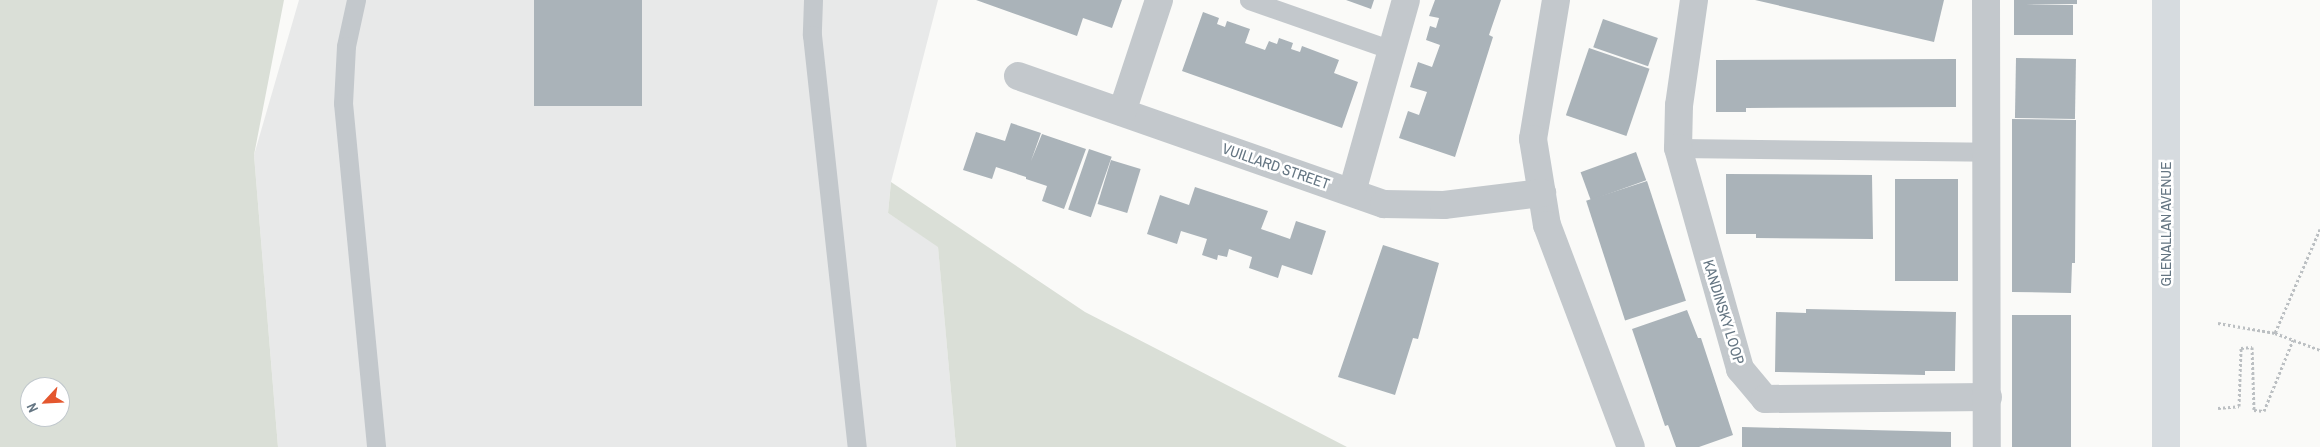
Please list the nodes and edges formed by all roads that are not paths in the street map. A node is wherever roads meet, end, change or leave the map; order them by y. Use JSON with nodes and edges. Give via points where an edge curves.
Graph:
{"nodes":[{"id":1,"x":356,"y":0,"type":"edge"},
{"id":2,"x":813,"y":0,"type":"edge"},
{"id":3,"x":1159,"y":0,"type":"edge"},
{"id":4,"x":1249,"y":0,"type":"edge"},
{"id":5,"x":1406,"y":0,"type":"edge"},
{"id":6,"x":1556,"y":0,"type":"edge"},
{"id":7,"x":1694,"y":0,"type":"edge"},
{"id":8,"x":1986,"y":0,"type":"edge"},
{"id":9,"x":2166,"y":0,"type":"edge"},
{"id":10,"x":1392,"y":50,"type":"junction"},
{"id":11,"x":1018,"y":76,"type":"dead end"},
{"id":12,"x":1122,"y":112,"type":"junction"},
{"id":13,"x":1678,"y":148,"type":"junction"},
{"id":14,"x":1987,"y":152,"type":"junction"},
{"id":15,"x":1352,"y":192,"type":"junction"},
{"id":16,"x":1542,"y":193,"type":"junction"},
{"id":17,"x":1988,"y":398,"type":"junction"},
{"id":18,"x":376,"y":447,"type":"edge"},
{"id":19,"x":857,"y":447,"type":"edge"},
{"id":20,"x":1631,"y":447,"type":"edge"},
{"id":21,"x":1987,"y":447,"type":"edge"},
{"id":22,"x":2166,"y":447,"type":"edge"}],
"edges":[{"from":1,"to":18,"type":"lane","via":[[346,46],[343,103]]},
{"from":2,"to":19,"type":"lane","via":[[812,36]]},
{"from":3,"to":12,"type":"street"},
{"from":4,"to":10,"type":"lane"},
{"from":5,"to":10,"type":"street"},
{"from":6,"to":16,"type":"street","via":[[1532,139]]},
{"from":7,"to":13,"type":"street","name":"KANDINSKY LOOP","via":[[1680,105]]},
{"from":8,"to":14,"type":"street"},
{"from":9,"to":22,"type":"street","name":"GLENALLAN AVENUE"},
{"from":10,"to":15,"type":"street"},
{"from":11,"to":12,"type":"street","name":"VUILLARD STREET"},
{"from":12,"to":15,"type":"street","name":"VUILLARD STREET"},
{"from":13,"to":14,"type":"lane"},
{"from":13,"to":17,"type":"street","name":"KANDINSKY LOOP","via":[[1740,369],[1765,399]]},
{"from":14,"to":17,"type":"street"},
{"from":15,"to":16,"type":"street","name":"VUILLARD STREET","via":[[1384,204],[1444,205]]},
{"from":16,"to":20,"type":"street","via":[[1547,225]]},
{"from":17,"to":21,"type":"street"}]}
